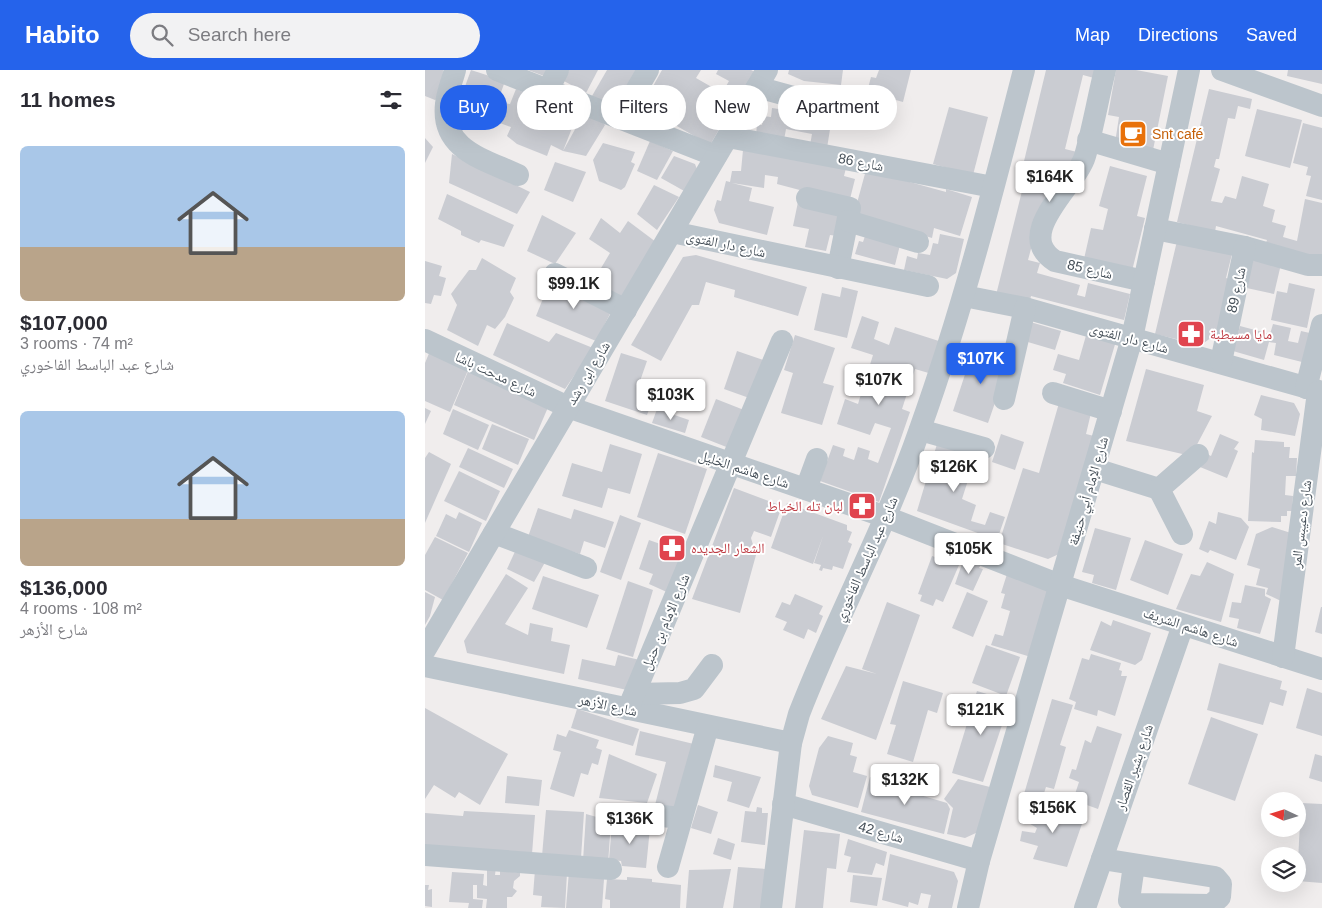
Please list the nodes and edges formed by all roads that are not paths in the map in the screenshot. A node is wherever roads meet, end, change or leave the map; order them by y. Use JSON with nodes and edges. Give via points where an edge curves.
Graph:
{"nodes":[{"id":1,"x":455,"y":70,"type":"edge"},
{"id":2,"x":497,"y":70,"type":"edge"},
{"id":3,"x":559,"y":70,"type":"edge"},
{"id":4,"x":648,"y":70,"type":"edge"},
{"id":5,"x":1024,"y":70,"type":"edge"},
{"id":6,"x":1105,"y":70,"type":"edge"},
{"id":7,"x":1189,"y":70,"type":"edge"},
{"id":8,"x":1222,"y":70,"type":"edge"},
{"id":9,"x":764,"y":75,"type":"edge"},
{"id":10,"x":535,"y":85,"type":"edge"},
{"id":11,"x":551,"y":85,"type":"edge"},
{"id":12,"x":639,"y":85,"type":"edge"},
{"id":13,"x":784,"y":85,"type":"edge"},
{"id":14,"x":1322,"y":106,"type":"edge"},
{"id":15,"x":650,"y":130,"type":"edge"},
{"id":16,"x":729,"y":136,"type":"junction"},
{"id":17,"x":1088,"y":140,"type":"junction"},
{"id":18,"x":716,"y":156,"type":"junction"},
{"id":19,"x":1169,"y":164,"type":"junction"},
{"id":20,"x":518,"y":175,"type":"dead end"},
{"id":21,"x":993,"y":187,"type":"junction"},
{"id":22,"x":807,"y":198,"type":"dead end"},
{"id":23,"x":848,"y":221,"type":"junction"},
{"id":24,"x":1155,"y":229,"type":"junction"},
{"id":25,"x":671,"y":232,"type":"junction"},
{"id":26,"x":918,"y":242,"type":"dead end"},
{"id":27,"x":1245,"y":247,"type":"junction"},
{"id":28,"x":1322,"y":265,"type":"edge"},
{"id":29,"x":838,"y":268,"type":"junction"},
{"id":30,"x":555,"y":274,"type":"dead end"},
{"id":31,"x":1144,"y":281,"type":"junction"},
{"id":32,"x":928,"y":286,"type":"dead end"},
{"id":33,"x":964,"y":296,"type":"junction"},
{"id":34,"x":1025,"y":308,"type":"junction"},
{"id":35,"x":626,"y":310,"type":"junction"},
{"id":36,"x":1322,"y":324,"type":"edge"},
{"id":37,"x":1131,"y":338,"type":"junction"},
{"id":38,"x":425,"y":340,"type":"edge"},
{"id":39,"x":782,"y":341,"type":"dead end"},
{"id":40,"x":1221,"y":362,"type":"junction"},
{"id":41,"x":1315,"y":391,"type":"edge"},
{"id":42,"x":1053,"y":393,"type":"dead end"},
{"id":43,"x":1004,"y":399,"type":"dead end"},
{"id":44,"x":568,"y":408,"type":"junction"},
{"id":45,"x":1111,"y":411,"type":"junction"},
{"id":46,"x":920,"y":430,"type":"junction"},
{"id":47,"x":984,"y":448,"type":"dead end"},
{"id":48,"x":1198,"y":455,"type":"dead end"},
{"id":49,"x":817,"y":459,"type":"dead end"},
{"id":50,"x":731,"y":465,"type":"junction"},
{"id":51,"x":1095,"y":469,"type":"junction"},
{"id":52,"x":806,"y":489,"type":"junction"},
{"id":53,"x":1159,"y":489,"type":"junction"},
{"id":54,"x":886,"y":517,"type":"junction"},
{"id":55,"x":494,"y":533,"type":"junction"},
{"id":56,"x":1182,"y":534,"type":"dead end"},
{"id":57,"x":586,"y":568,"type":"dead end"},
{"id":58,"x":1060,"y":585,"type":"junction"},
{"id":59,"x":1183,"y":625,"type":"junction"},
{"id":60,"x":425,"y":650,"type":"edge"},
{"id":61,"x":1283,"y":657,"type":"junction"},
{"id":62,"x":712,"y":665,"type":"dead end"},
{"id":63,"x":425,"y":666,"type":"edge"},
{"id":64,"x":1322,"y":670,"type":"edge"},
{"id":65,"x":632,"y":701,"type":"junction"},
{"id":66,"x":708,"y":726,"type":"junction"},
{"id":67,"x":791,"y":743,"type":"junction"},
{"id":68,"x":783,"y":804,"type":"junction"},
{"id":69,"x":643,"y":814,"type":"dead end"},
{"id":70,"x":681,"y":818,"type":"junction"},
{"id":71,"x":425,"y":855,"type":"edge"},
{"id":72,"x":1102,"y":859,"type":"junction"},
{"id":73,"x":979,"y":861,"type":"junction"},
{"id":74,"x":1134,"y":864,"type":"dead end"},
{"id":75,"x":669,"y":868,"type":"dead end"},
{"id":76,"x":611,"y":869,"type":"dead end"},
{"id":77,"x":771,"y":908,"type":"edge"},
{"id":78,"x":967,"y":908,"type":"edge"},
{"id":79,"x":1085,"y":908,"type":"edge"}],
"edges":[{"from":1,"to":20,"type":"street","via":[[446,103],[448,128],[454,140],[463,149]]},
{"from":2,"to":10,"type":"street"},
{"from":3,"to":11,"type":"street"},
{"from":4,"to":12,"type":"street"},
{"from":5,"to":21,"type":"street","name":"شارع عبد الباسط الفاخوري"},
{"from":6,"to":17,"type":"street","name":"شارع 85"},
{"from":7,"to":19,"type":"street","name":"شارع الإمام أبي حنيفة"},
{"from":8,"to":14,"type":"street"},
{"from":9,"to":13,"type":"street"},
{"from":9,"to":16,"type":"street","name":"شارع ابن رشد"},
{"from":15,"to":18,"type":"street"},
{"from":16,"to":18,"type":"street","name":"شارع ابن رشد"},
{"from":16,"to":21,"type":"street","name":"شارع 86"},
{"from":17,"to":19,"type":"street"},
{"from":17,"to":31,"type":"street","name":"شارع 85","via":[[1085,158],[1077,175],[1047,212],[1041,237],[1044,248],[1055,261]]},
{"from":18,"to":25,"type":"street","name":"شارع ابن رشد"},
{"from":19,"to":24,"type":"street","name":"شارع الإمام أبي حنيفة"},
{"from":21,"to":33,"type":"street","name":"شارع عبد الباسط الفاخوري"},
{"from":22,"to":23,"type":"street","via":[[850,208]]},
{"from":23,"to":26,"type":"street"},
{"from":23,"to":29,"type":"street"},
{"from":24,"to":27,"type":"street"},
{"from":24,"to":31,"type":"street","name":"شارع الإمام أبي حنيفة"},
{"from":25,"to":29,"type":"street","name":"شارع دار الفتوى"},
{"from":25,"to":35,"type":"street","name":"شارع ابن رشد"},
{"from":27,"to":28,"type":"street","via":[[1308,265]]},
{"from":27,"to":40,"type":"street","name":"شارع 89"},
{"from":29,"to":32,"type":"street","name":"شارع دار الفتوى"},
{"from":30,"to":35,"type":"street"},
{"from":31,"to":37,"type":"street","name":"شارع الإمام أبي حنيفة"},
{"from":33,"to":34,"type":"street","name":"شارع دار الفتوى"},
{"from":33,"to":46,"type":"street","name":"شارع عبد الباسط الفاخوري"},
{"from":34,"to":37,"type":"street","name":"شارع دار الفتوى"},
{"from":34,"to":43,"type":"street"},
{"from":35,"to":44,"type":"street","name":"شارع ابن رشد"},
{"from":36,"to":41,"type":"street","name":"شارع دعيبس المر"},
{"from":37,"to":40,"type":"street","name":"شارع دار الفتوى"},
{"from":37,"to":45,"type":"street","name":"شارع الإمام أبي حنيفة"},
{"from":38,"to":44,"type":"street","name":"شارع مدحت باشا"},
{"from":39,"to":50,"type":"street","name":"شارع الإمام بن حنبل"},
{"from":40,"to":41,"type":"street","name":"شارع دار الفتوى"},
{"from":41,"to":61,"type":"street","name":"شارع دعيبس المر"},
{"from":42,"to":45,"type":"street"},
{"from":44,"to":50,"type":"street","name":"شارع هاشم الخليل"},
{"from":44,"to":55,"type":"street","name":"شارع ابن رشد"},
{"from":45,"to":51,"type":"street","name":"شارع الإمام أبي حنيفة"},
{"from":46,"to":47,"type":"street"},
{"from":46,"to":54,"type":"street","name":"شارع عبد الباسط الفاخوري"},
{"from":48,"to":53,"type":"street"},
{"from":49,"to":52,"type":"street"},
{"from":50,"to":52,"type":"street","name":"شارع هاشم الخليل"},
{"from":50,"to":65,"type":"street","name":"شارع الإمام بن حنبل"},
{"from":51,"to":53,"type":"street"},
{"from":51,"to":58,"type":"street","name":"شارع الإمام أبي حنيفة"},
{"from":52,"to":54,"type":"street","name":"شارع هاشم الخليل"},
{"from":53,"to":56,"type":"street"},
{"from":54,"to":58,"type":"street","name":"شارع هاشم الخليل"},
{"from":54,"to":67,"type":"street","name":"شارع عبد الباسط الفاخوري","via":[[808,690]]},
{"from":55,"to":57,"type":"street"},
{"from":55,"to":60,"type":"street","name":"شارع ابن رشد"},
{"from":58,"to":59,"type":"street","name":"شارع هاشم الشريف"},
{"from":58,"to":73,"type":"street","name":"شارع الإمام أبي حنيفة"},
{"from":59,"to":61,"type":"street","name":"شارع هاشم الشريف"},
{"from":59,"to":72,"type":"street","name":"شارع بشير القصار"},
{"from":61,"to":64,"type":"street","name":"شارع هاشم الشريف"},
{"from":62,"to":65,"type":"street","via":[[694,689]]},
{"from":63,"to":65,"type":"street","name":"شارع الأزهر"},
{"from":65,"to":66,"type":"street","name":"شارع الأزهر"},
{"from":66,"to":67,"type":"street","name":"شارع الأزهر"},
{"from":66,"to":70,"type":"street"},
{"from":67,"to":68,"type":"street","name":"شارع عبد الباسط الفاخوري"},
{"from":68,"to":73,"type":"street","name":"شارع 42"},
{"from":68,"to":77,"type":"street","name":"شارع عبد الباسط الفاخوري"},
{"from":69,"to":70,"type":"street"},
{"from":70,"to":75,"type":"street"},
{"from":71,"to":76,"type":"street"},
{"from":72,"to":74,"type":"street"},
{"from":72,"to":79,"type":"street","name":"شارع بشير القصار"},
{"from":73,"to":78,"type":"street","name":"شارع الإمام أبي حنيفة"}]}
